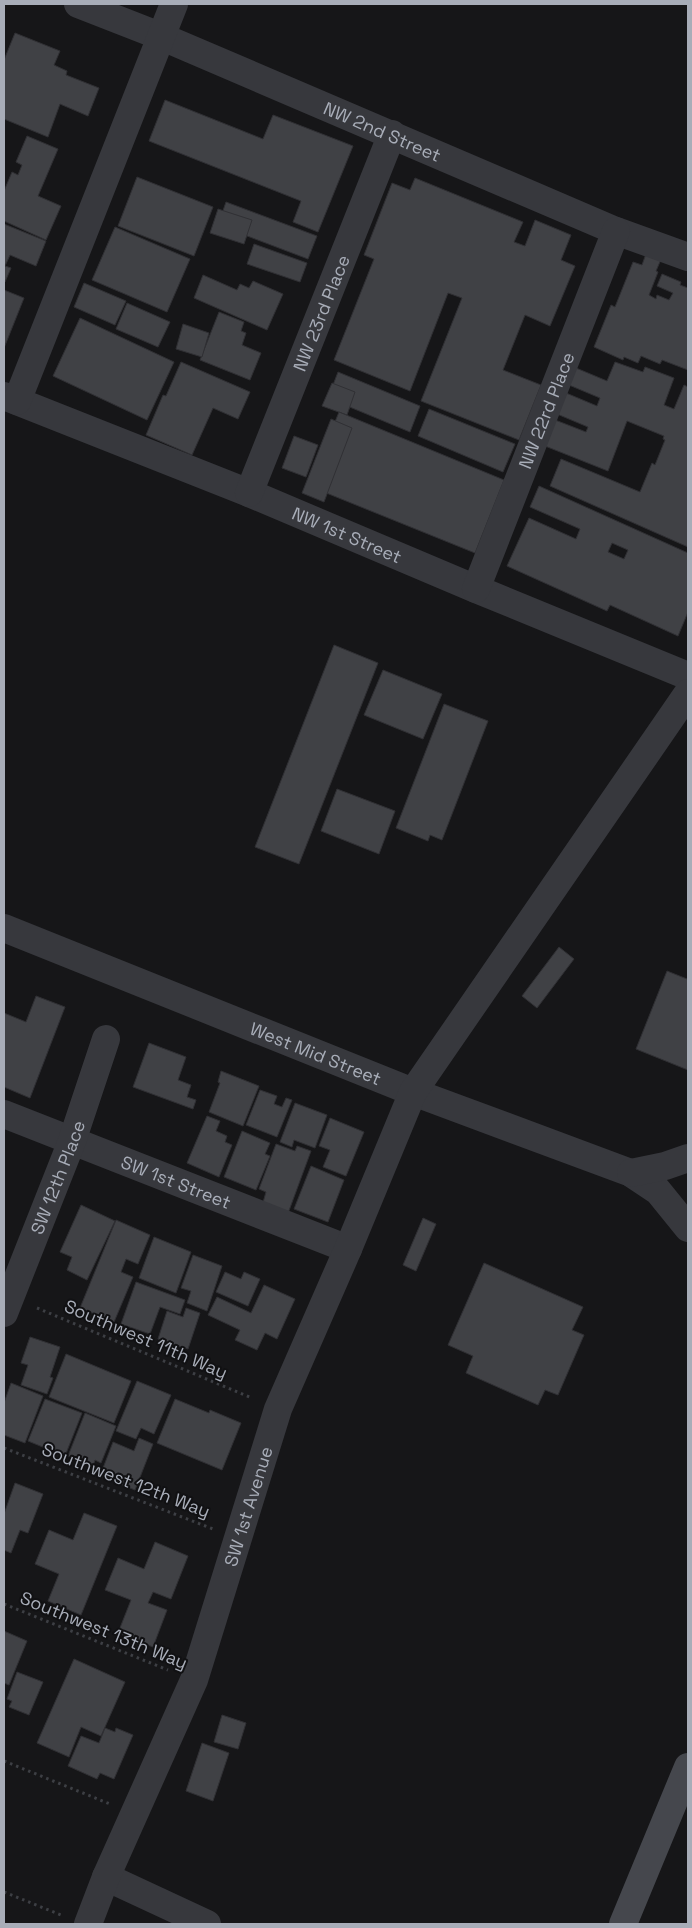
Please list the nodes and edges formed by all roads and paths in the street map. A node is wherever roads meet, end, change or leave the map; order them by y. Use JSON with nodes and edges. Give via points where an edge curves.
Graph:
{"nodes":[{"id":1,"x":78,"y":4,"type":"edge"},
{"id":2,"x":174,"y":4,"type":"edge"},
{"id":3,"x":160,"y":36,"type":"junction"},
{"id":4,"x":392,"y":134,"type":"junction"},
{"id":5,"x":616,"y":231,"type":"junction"},
{"id":6,"x":688,"y":257,"type":"edge"},
{"id":7,"x":11,"y":398,"type":"edge"},
{"id":8,"x":249,"y":493,"type":"junction"},
{"id":9,"x":476,"y":589,"type":"junction"},
{"id":10,"x":688,"y":676,"type":"edge"},
{"id":11,"x":688,"y":693,"type":"edge"},
{"id":12,"x":4,"y":928,"type":"edge"},
{"id":13,"x":106,"y":1039,"type":"dead end"},
{"id":14,"x":413,"y":1092,"type":"junction"},
{"id":15,"x":4,"y":1114,"type":"edge"},
{"id":16,"x":72,"y":1141,"type":"junction"},
{"id":17,"x":688,"y":1158,"type":"edge"},
{"id":18,"x":631,"y":1174,"type":"junction"},
{"id":19,"x":688,"y":1228,"type":"edge"},
{"id":20,"x":348,"y":1250,"type":"junction"},
{"id":21,"x":7,"y":1305,"type":"edge"},
{"id":22,"x":278,"y":1409,"type":"junction"},
{"id":23,"x":4,"y":1448,"type":"edge"},
{"id":24,"x":238,"y":1538,"type":"junction"},
{"id":25,"x":4,"y":1604,"type":"edge"},
{"id":26,"x":194,"y":1680,"type":"junction"},
{"id":27,"x":4,"y":1761,"type":"edge"},
{"id":28,"x":688,"y":1767,"type":"edge"},
{"id":29,"x":134,"y":1815,"type":"junction"},
{"id":30,"x":106,"y":1877,"type":"junction"},
{"id":31,"x":4,"y":1892,"type":"edge"},
{"id":32,"x":78,"y":1921,"type":"edge"},
{"id":33,"x":207,"y":1924,"type":"edge"},
{"id":34,"x":623,"y":1924,"type":"edge"}],
"edges":[{"from":1,"to":3,"type":"street","name":"NW 2nd Street"},
{"from":2,"to":3,"type":"street"},
{"from":3,"to":4,"type":"street","name":"NW 2nd Street"},
{"from":3,"to":7,"type":"street"},
{"from":4,"to":5,"type":"street","name":"NW 2nd Street"},
{"from":4,"to":8,"type":"street","name":"NW 23rd Place"},
{"from":5,"to":6,"type":"street","name":"NW 2nd Street"},
{"from":5,"to":9,"type":"street","name":"NW 22rd Place"},
{"from":7,"to":8,"type":"street","name":"NW 1st Street"},
{"from":8,"to":9,"type":"street","name":"NW 1st Street"},
{"from":9,"to":10,"type":"street","name":"NW 1st Street"},
{"from":11,"to":14,"type":"street","name":"SW 1st Avenue"},
{"from":12,"to":14,"type":"street","name":"West Mid Street"},
{"from":13,"to":16,"type":"street","name":"SW 12th Place"},
{"from":14,"to":18,"type":"street","name":"West Mid Street"},
{"from":14,"to":20,"type":"street","name":"SW 1st Avenue"},
{"from":15,"to":16,"type":"street","name":"SW 1st Street"},
{"from":16,"to":20,"type":"street","name":"SW 1st Street"},
{"from":16,"to":21,"type":"street","name":"SW 12th Place"},
{"from":17,"to":18,"type":"street"},
{"from":18,"to":19,"type":"street","name":"West Mid Street","via":[[658,1191]]},
{"from":20,"to":22,"type":"street","name":"SW 1st Avenue"},
{"from":21,"to":22,"type":"path","name":"Southwest 11th Way"},
{"from":22,"to":24,"type":"street","name":"SW 1st Avenue"},
{"from":23,"to":24,"type":"path","name":"Southwest 12th Way"},
{"from":24,"to":26,"type":"street","name":"SW 1st Avenue"},
{"from":25,"to":26,"type":"path","name":"Southwest 13th Way"},
{"from":26,"to":29,"type":"street","name":"SW 1st Avenue"},
{"from":27,"to":29,"type":"path"},
{"from":28,"to":34,"type":"street"},
{"from":29,"to":30,"type":"street","name":"SW 1st Avenue"},
{"from":30,"to":32,"type":"street","name":"SW 1st Avenue"},
{"from":30,"to":33,"type":"street"},
{"from":31,"to":32,"type":"path"}]}
